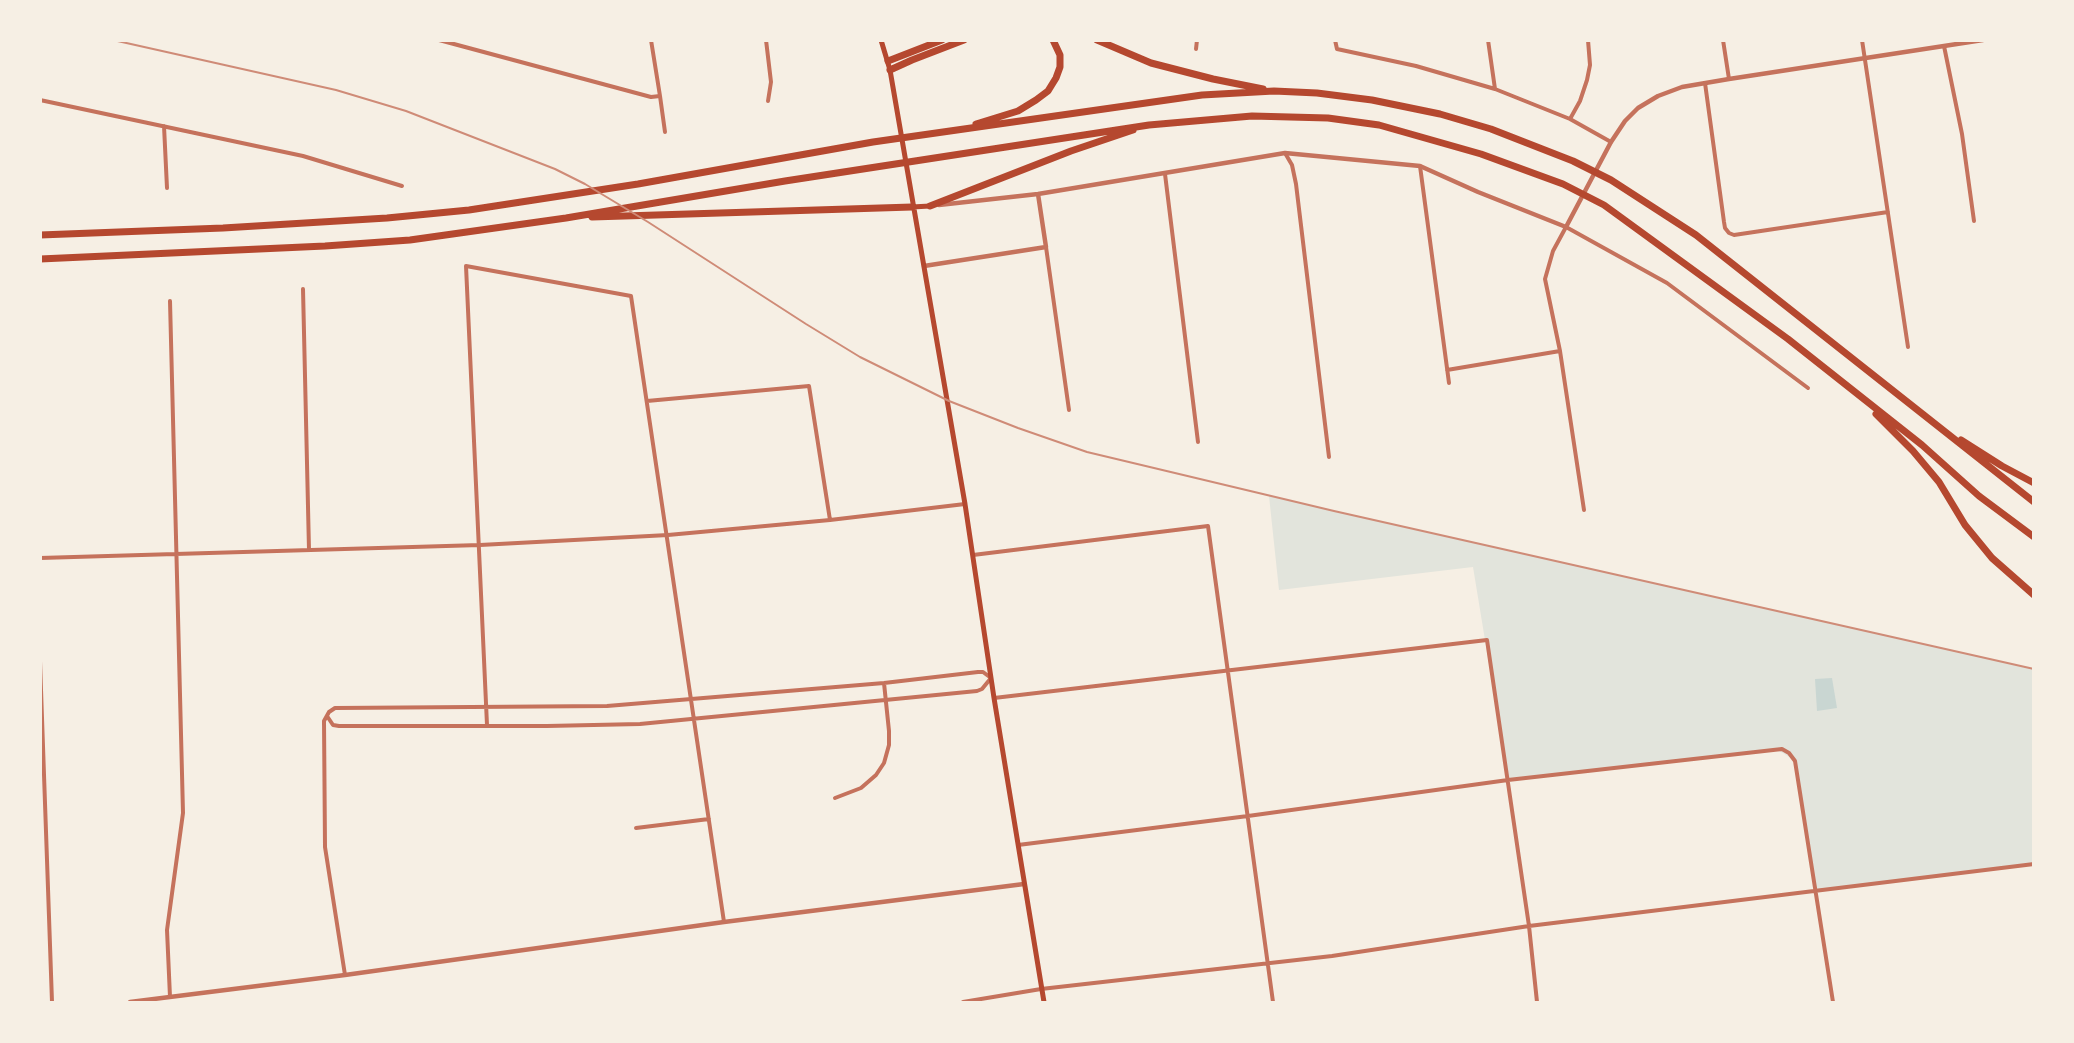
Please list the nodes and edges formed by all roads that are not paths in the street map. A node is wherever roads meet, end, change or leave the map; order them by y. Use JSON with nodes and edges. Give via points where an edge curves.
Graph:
{"nodes":[{"id":1,"x":439,"y":40,"type":"edge"},
{"id":2,"x":651,"y":40,"type":"edge"},
{"id":3,"x":766,"y":40,"type":"edge"},
{"id":4,"x":881,"y":40,"type":"edge"},
{"id":5,"x":942,"y":40,"type":"edge"},
{"id":6,"x":964,"y":40,"type":"edge"},
{"id":7,"x":1053,"y":40,"type":"edge"},
{"id":8,"x":1097,"y":40,"type":"edge"},
{"id":9,"x":1197,"y":40,"type":"edge"},
{"id":10,"x":1335,"y":40,"type":"edge"},
{"id":11,"x":1488,"y":40,"type":"edge"},
{"id":12,"x":1588,"y":40,"type":"edge"},
{"id":13,"x":1723,"y":40,"type":"edge"},
{"id":14,"x":1862,"y":40,"type":"edge"},
{"id":15,"x":1983,"y":40,"type":"edge"},
{"id":16,"x":1944,"y":46,"type":"junction"},
{"id":17,"x":1196,"y":49,"type":"dead end"},
{"id":18,"x":1865,"y":59,"type":"junction"},
{"id":19,"x":888,"y":61,"type":"junction"},
{"id":20,"x":890,"y":70,"type":"junction"},
{"id":21,"x":1729,"y":79,"type":"junction"},
{"id":22,"x":1705,"y":83,"type":"junction"},
{"id":23,"x":1495,"y":89,"type":"junction"},
{"id":24,"x":1274,"y":91,"type":"junction"},
{"id":25,"x":660,"y":96,"type":"junction"},
{"id":26,"x":40,"y":100,"type":"edge"},
{"id":27,"x":768,"y":100,"type":"dead end"},
{"id":28,"x":1570,"y":119,"type":"junction"},
{"id":29,"x":1149,"y":125,"type":"junction"},
{"id":30,"x":164,"y":126,"type":"junction"},
{"id":31,"x":952,"y":131,"type":"junction"},
{"id":32,"x":665,"y":132,"type":"dead end"},
{"id":33,"x":1611,"y":142,"type":"junction"},
{"id":34,"x":1285,"y":153,"type":"junction"},
{"id":35,"x":1420,"y":166,"type":"junction"},
{"id":36,"x":1165,"y":174,"type":"junction"},
{"id":37,"x":402,"y":186,"type":"dead end"},
{"id":38,"x":167,"y":188,"type":"dead end"},
{"id":39,"x":1038,"y":194,"type":"junction"},
{"id":40,"x":930,"y":206,"type":"junction"},
{"id":41,"x":912,"y":207,"type":"junction"},
{"id":42,"x":1888,"y":212,"type":"junction"},
{"id":43,"x":566,"y":218,"type":"junction"},
{"id":44,"x":1974,"y":221,"type":"dead end"},
{"id":45,"x":1566,"y":227,"type":"junction"},
{"id":46,"x":40,"y":235,"type":"edge"},
{"id":47,"x":1046,"y":247,"type":"junction"},
{"id":48,"x":40,"y":259,"type":"edge"},
{"id":49,"x":924,"y":266,"type":"junction"},
{"id":50,"x":303,"y":289,"type":"dead end"},
{"id":51,"x":170,"y":301,"type":"dead end"},
{"id":52,"x":1908,"y":347,"type":"dead end"},
{"id":53,"x":1560,"y":351,"type":"junction"},
{"id":54,"x":1447,"y":370,"type":"junction"},
{"id":55,"x":1449,"y":383,"type":"dead end"},
{"id":56,"x":1808,"y":388,"type":"dead end"},
{"id":57,"x":1857,"y":395,"type":"junction"},
{"id":58,"x":647,"y":402,"type":"junction"},
{"id":59,"x":1069,"y":410,"type":"dead end"},
{"id":60,"x":1933,"y":422,"type":"junction"},
{"id":61,"x":1198,"y":442,"type":"dead end"},
{"id":62,"x":1329,"y":457,"type":"dead end"},
{"id":63,"x":2034,"y":483,"type":"edge"},
{"id":64,"x":2034,"y":502,"type":"edge"},
{"id":65,"x":965,"y":504,"type":"junction"},
{"id":66,"x":1584,"y":510,"type":"dead end"},
{"id":67,"x":830,"y":520,"type":"junction"},
{"id":68,"x":668,"y":535,"type":"junction"},
{"id":69,"x":2034,"y":537,"type":"edge"},
{"id":70,"x":480,"y":545,"type":"junction"},
{"id":71,"x":309,"y":550,"type":"junction"},
{"id":72,"x":177,"y":554,"type":"junction"},
{"id":73,"x":973,"y":555,"type":"junction"},
{"id":74,"x":40,"y":558,"type":"edge"},
{"id":75,"x":2034,"y":595,"type":"edge"},
{"id":76,"x":40,"y":661,"type":"edge"},
{"id":77,"x":1228,"y":670,"type":"junction"},
{"id":78,"x":991,"y":678,"type":"junction"},
{"id":79,"x":884,"y":683,"type":"junction"},
{"id":80,"x":993,"y":698,"type":"junction"},
{"id":81,"x":690,"y":699,"type":"junction"},
{"id":82,"x":886,"y":700,"type":"junction"},
{"id":83,"x":486,"y":708,"type":"junction"},
{"id":84,"x":327,"y":716,"type":"junction"},
{"id":85,"x":693,"y":718,"type":"junction"},
{"id":86,"x":487,"y":725,"type":"junction"},
{"id":87,"x":1508,"y":780,"type":"junction"},
{"id":88,"x":835,"y":798,"type":"dead end"},
{"id":89,"x":1248,"y":816,"type":"junction"},
{"id":90,"x":709,"y":819,"type":"junction"},
{"id":91,"x":636,"y":828,"type":"dead end"},
{"id":92,"x":1018,"y":845,"type":"junction"},
{"id":93,"x":2034,"y":864,"type":"edge"},
{"id":94,"x":1024,"y":884,"type":"junction"},
{"id":95,"x":1816,"y":891,"type":"junction"},
{"id":96,"x":724,"y":922,"type":"junction"},
{"id":97,"x":1529,"y":926,"type":"junction"},
{"id":98,"x":1268,"y":962,"type":"junction"},
{"id":99,"x":345,"y":975,"type":"junction"},
{"id":100,"x":1041,"y":988,"type":"junction"},
{"id":101,"x":170,"y":997,"type":"junction"},
{"id":102,"x":52,"y":1002,"type":"edge"},
{"id":103,"x":130,"y":1002,"type":"edge"},
{"id":104,"x":963,"y":1002,"type":"edge"},
{"id":105,"x":1044,"y":1002,"type":"edge"},
{"id":106,"x":1273,"y":1002,"type":"edge"},
{"id":107,"x":1537,"y":1002,"type":"edge"},
{"id":108,"x":1833,"y":1002,"type":"edge"}],
"edges":[{"from":1,"to":25,"type":"street","via":[[651,97]]},
{"from":2,"to":25,"type":"street"},
{"from":3,"to":27,"type":"street","via":[[771,82]]},
{"from":4,"to":19,"type":"main road"},
{"from":5,"to":19,"type":"highway"},
{"from":6,"to":20,"type":"highway"},
{"from":7,"to":31,"type":"highway","via":[[1060,55],[1060,67],[1048,90],[1018,111]]},
{"from":8,"to":24,"type":"highway","via":[[1151,63]]},
{"from":9,"to":17,"type":"street"},
{"from":10,"to":23,"type":"street","via":[[1338,49]]},
{"from":11,"to":23,"type":"street"},
{"from":12,"to":28,"type":"street","via":[[1590,66],[1580,101]]},
{"from":13,"to":21,"type":"street"},
{"from":14,"to":18,"type":"street"},
{"from":15,"to":16,"type":"street"},
{"from":16,"to":18,"type":"street"},
{"from":16,"to":44,"type":"street"},
{"from":18,"to":21,"type":"street"},
{"from":18,"to":42,"type":"street"},
{"from":19,"to":20,"type":"main road"},
{"from":20,"to":41,"type":"main road"},
{"from":21,"to":22,"type":"street"},
{"from":22,"to":33,"type":"street","via":[[1682,87],[1638,108]]},
{"from":22,"to":42,"type":"street","via":[[1724,222],[1729,232],[1734,235]]},
{"from":23,"to":28,"type":"street"},
{"from":24,"to":31,"type":"highway","via":[[1155,100]]},
{"from":24,"to":60,"type":"highway","via":[[1372,100],[1440,114],[1491,129],[1611,180],[1706,243]]},
{"from":25,"to":32,"type":"street"},
{"from":26,"to":30,"type":"street"},
{"from":28,"to":33,"type":"street"},
{"from":29,"to":40,"type":"highway"},
{"from":29,"to":43,"type":"highway"},
{"from":29,"to":57,"type":"highway","via":[[1252,116],[1328,118],[1379,125],[1470,151],[1563,184],[1605,205],[1788,339]]},
{"from":30,"to":37,"type":"street","via":[[303,156]]},
{"from":30,"to":38,"type":"street"},
{"from":31,"to":46,"type":"highway","via":[[469,210],[223,228]]},
{"from":33,"to":45,"type":"street"},
{"from":34,"to":35,"type":"street"},
{"from":34,"to":36,"type":"street"},
{"from":34,"to":62,"type":"street","via":[[1296,184]]},
{"from":35,"to":45,"type":"street"},
{"from":35,"to":54,"type":"street"},
{"from":36,"to":39,"type":"street"},
{"from":36,"to":61,"type":"street"},
{"from":39,"to":40,"type":"street"},
{"from":39,"to":47,"type":"street"},
{"from":40,"to":41,"type":"main road"},
{"from":41,"to":43,"type":"highway"},
{"from":41,"to":49,"type":"main road"},
{"from":42,"to":52,"type":"street"},
{"from":43,"to":48,"type":"highway","via":[[410,240]]},
{"from":45,"to":53,"type":"street","via":[[1553,251],[1545,279]]},
{"from":45,"to":56,"type":"street","via":[[1667,283]]},
{"from":47,"to":49,"type":"street"},
{"from":47,"to":59,"type":"street"},
{"from":49,"to":65,"type":"main road"},
{"from":50,"to":71,"type":"street"},
{"from":51,"to":72,"type":"street"},
{"from":53,"to":54,"type":"street"},
{"from":53,"to":66,"type":"street"},
{"from":54,"to":55,"type":"street"},
{"from":57,"to":69,"type":"highway"},
{"from":57,"to":75,"type":"highway","via":[[1939,482],[1965,525],[1992,558]]},
{"from":58,"to":67,"type":"street","via":[[809,386]]},
{"from":58,"to":68,"type":"street"},
{"from":58,"to":70,"type":"street","via":[[631,296],[466,266]]},
{"from":60,"to":63,"type":"highway"},
{"from":60,"to":64,"type":"highway"},
{"from":65,"to":67,"type":"street"},
{"from":65,"to":73,"type":"main road"},
{"from":67,"to":68,"type":"street"},
{"from":68,"to":70,"type":"street"},
{"from":68,"to":81,"type":"street"},
{"from":70,"to":71,"type":"street"},
{"from":70,"to":83,"type":"street"},
{"from":71,"to":72,"type":"street"},
{"from":72,"to":74,"type":"street"},
{"from":72,"to":101,"type":"street","via":[[183,813],[167,930]]},
{"from":73,"to":77,"type":"street","via":[[1208,526]]},
{"from":73,"to":78,"type":"main road"},
{"from":76,"to":102,"type":"street"},
{"from":77,"to":80,"type":"street"},
{"from":77,"to":87,"type":"street","via":[[1487,640]]},
{"from":77,"to":89,"type":"street"},
{"from":78,"to":79,"type":"street","via":[[978,672]]},
{"from":78,"to":80,"type":"main road"},
{"from":78,"to":82,"type":"street","via":[[977,691]]},
{"from":79,"to":81,"type":"street"},
{"from":79,"to":82,"type":"street"},
{"from":80,"to":92,"type":"main road"},
{"from":81,"to":83,"type":"street","via":[[607,706]]},
{"from":81,"to":85,"type":"street"},
{"from":82,"to":85,"type":"street"},
{"from":82,"to":88,"type":"street","via":[[889,745],[884,763],[861,788]]},
{"from":83,"to":84,"type":"street","via":[[338,707]]},
{"from":83,"to":86,"type":"street"},
{"from":84,"to":86,"type":"street","via":[[333,725],[339,726]]},
{"from":84,"to":99,"type":"street","via":[[325,846]]},
{"from":85,"to":86,"type":"street","via":[[600,726]]},
{"from":85,"to":90,"type":"street"},
{"from":87,"to":89,"type":"street"},
{"from":87,"to":95,"type":"street","via":[[1782,749],[1795,761]]},
{"from":87,"to":97,"type":"street"},
{"from":89,"to":92,"type":"street"},
{"from":89,"to":98,"type":"street"},
{"from":90,"to":91,"type":"street"},
{"from":90,"to":96,"type":"street"},
{"from":92,"to":94,"type":"main road"},
{"from":93,"to":95,"type":"street"},
{"from":94,"to":96,"type":"street"},
{"from":94,"to":100,"type":"main road"},
{"from":95,"to":97,"type":"street"},
{"from":95,"to":108,"type":"street"},
{"from":96,"to":99,"type":"street"},
{"from":97,"to":98,"type":"street"},
{"from":97,"to":107,"type":"street"},
{"from":98,"to":100,"type":"street"},
{"from":98,"to":106,"type":"street"},
{"from":99,"to":101,"type":"street"},
{"from":100,"to":104,"type":"street"},
{"from":100,"to":105,"type":"main road"},
{"from":101,"to":103,"type":"street"}]}
